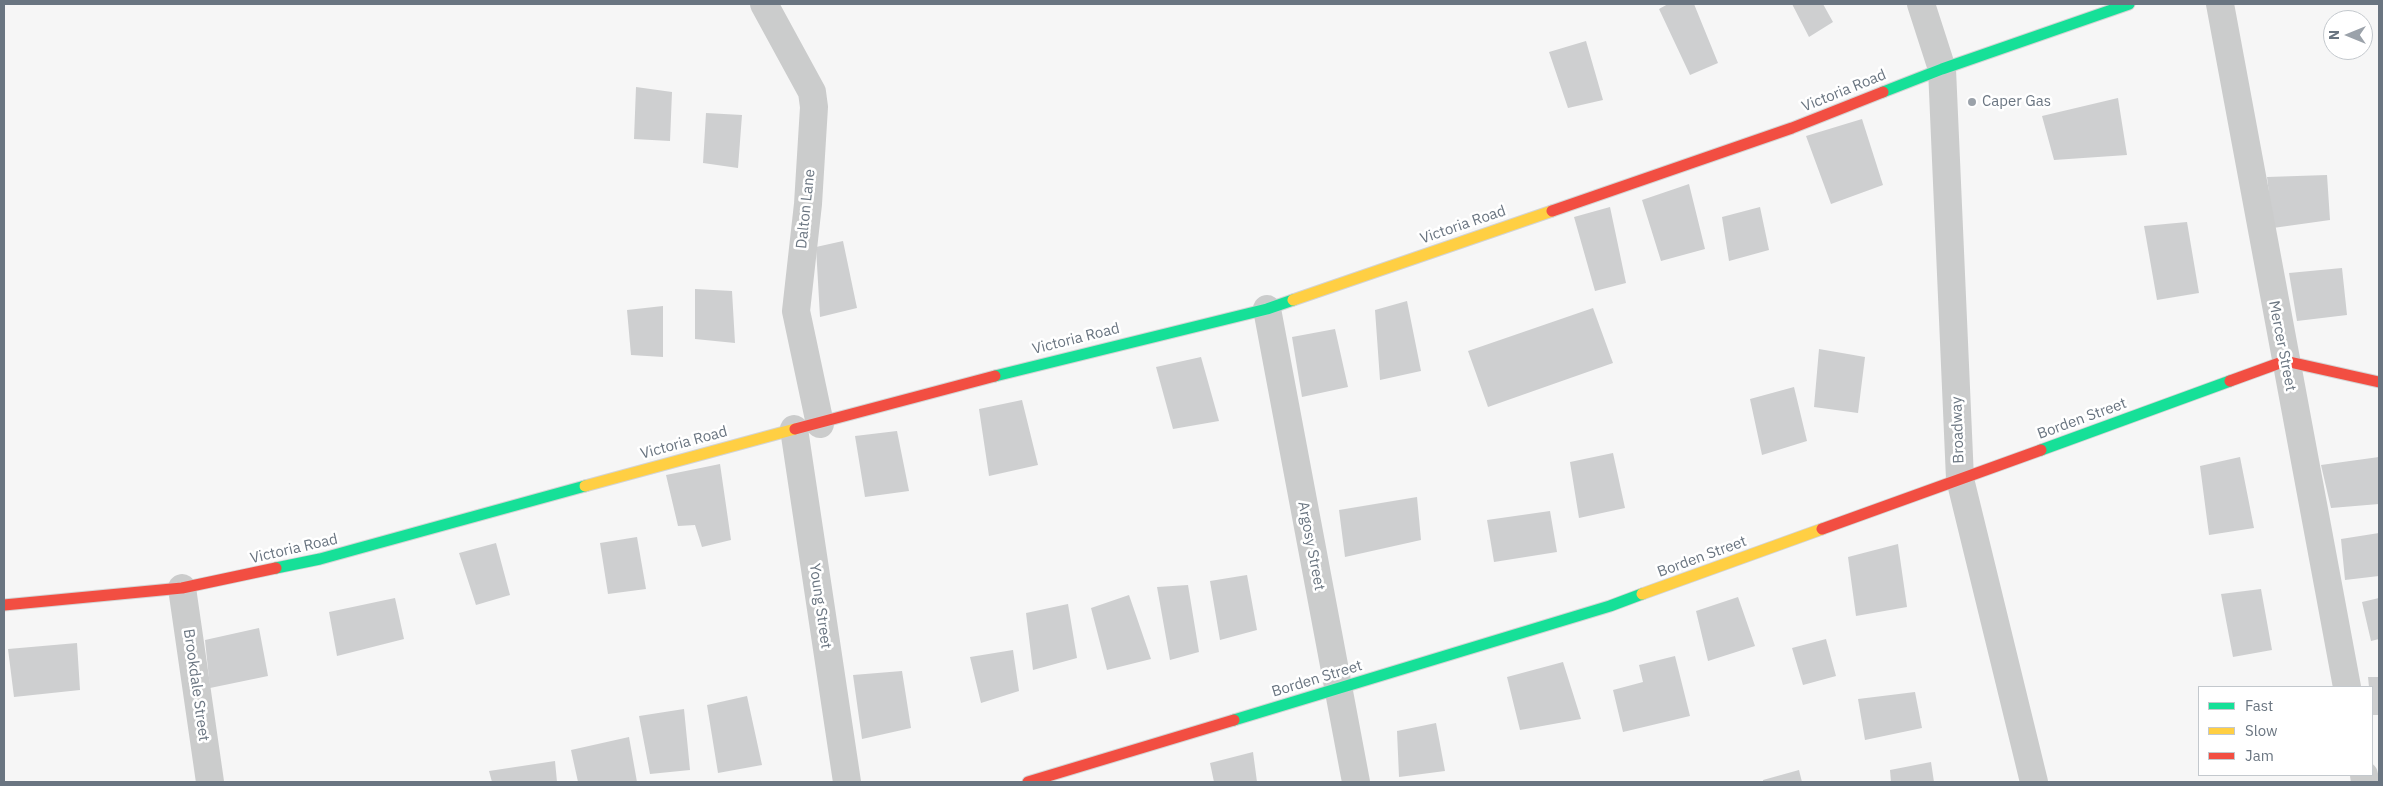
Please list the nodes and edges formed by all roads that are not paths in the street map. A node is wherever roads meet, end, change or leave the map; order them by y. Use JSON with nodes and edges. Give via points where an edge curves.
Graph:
{"nodes":[{"id":1,"x":764,"y":4,"type":"edge"},
{"id":2,"x":1921,"y":4,"type":"edge"},
{"id":3,"x":2129,"y":4,"type":"edge"},
{"id":4,"x":2220,"y":4,"type":"edge"},
{"id":5,"x":1942,"y":69,"type":"junction"},
{"id":6,"x":1267,"y":309,"type":"junction"},
{"id":7,"x":2285,"y":361,"type":"junction"},
{"id":8,"x":2379,"y":382,"type":"edge"},
{"id":9,"x":807,"y":427,"type":"junction"},
{"id":10,"x":1960,"y":479,"type":"junction"},
{"id":11,"x":182,"y":588,"type":"junction"},
{"id":12,"x":4,"y":605,"type":"edge"},
{"id":13,"x":2347,"y":686,"type":"edge"},
{"id":14,"x":1338,"y":689,"type":"junction"},
{"id":15,"x":210,"y":782,"type":"edge"},
{"id":16,"x":847,"y":782,"type":"edge"},
{"id":17,"x":1028,"y":782,"type":"edge"},
{"id":18,"x":1356,"y":782,"type":"edge"},
{"id":19,"x":2034,"y":782,"type":"edge"}],
"edges":[{"from":1,"to":9,"type":"street","name":"Dalton Lane","via":[[812,92],[814,107],[808,204],[796,311]]},
{"from":2,"to":5,"type":"street","name":"Broadway"},
{"from":3,"to":5,"type":"main road","name":"Victoria Road"},
{"from":4,"to":7,"type":"street","name":"Mercer Street"},
{"from":5,"to":6,"type":"main road","name":"Victoria Road","via":[[1792,128]]},
{"from":5,"to":10,"type":"street","name":"Broadway"},
{"from":6,"to":9,"type":"main road","name":"Victoria Road","via":[[1067,357]]},
{"from":6,"to":14,"type":"street","name":"Argosy Street"},
{"from":7,"to":8,"type":"main road"},
{"from":7,"to":10,"type":"main road","name":"Borden Street"},
{"from":7,"to":13,"type":"street","name":"Mercer Street"},
{"from":9,"to":11,"type":"main road","name":"Victoria Road","via":[[320,560]]},
{"from":9,"to":16,"type":"street","name":"Young Street"},
{"from":10,"to":14,"type":"main road","name":"Borden Street","via":[[1610,606]]},
{"from":10,"to":19,"type":"street","name":"Broadway"},
{"from":11,"to":12,"type":"main road","name":"Victoria Road"},
{"from":11,"to":15,"type":"street","name":"Brookdale Street"},
{"from":14,"to":17,"type":"main road","name":"Borden Street"},
{"from":14,"to":18,"type":"street","name":"Argosy Street"}]}
